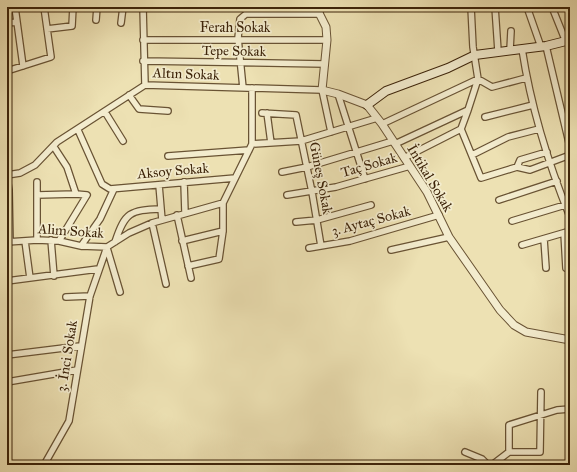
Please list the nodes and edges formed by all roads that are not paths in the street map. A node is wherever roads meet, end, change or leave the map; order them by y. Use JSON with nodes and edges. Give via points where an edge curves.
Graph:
{"nodes":[{"id":1,"x":15,"y":7,"type":"edge"},
{"id":2,"x":44,"y":7,"type":"edge"},
{"id":3,"x":73,"y":7,"type":"edge"},
{"id":4,"x":97,"y":7,"type":"edge"},
{"id":5,"x":123,"y":7,"type":"edge"},
{"id":6,"x":143,"y":7,"type":"edge"},
{"id":7,"x":316,"y":7,"type":"edge"},
{"id":8,"x":472,"y":7,"type":"edge"},
{"id":9,"x":495,"y":7,"type":"edge"},
{"id":10,"x":527,"y":7,"type":"edge"},
{"id":11,"x":552,"y":7,"type":"edge"},
{"id":12,"x":320,"y":14,"type":"junction"},
{"id":13,"x":96,"y":20,"type":"dead end"},
{"id":14,"x":17,"y":22,"type":"junction"},
{"id":15,"x":7,"y":23,"type":"edge"},
{"id":16,"x":122,"y":23,"type":"dead end"},
{"id":17,"x":47,"y":29,"type":"junction"},
{"id":18,"x":511,"y":31,"type":"dead end"},
{"id":19,"x":238,"y":38,"type":"junction"},
{"id":20,"x":143,"y":40,"type":"junction"},
{"id":21,"x":327,"y":40,"type":"junction"},
{"id":22,"x":568,"y":41,"type":"edge"},
{"id":23,"x":543,"y":46,"type":"junction"},
{"id":24,"x":510,"y":50,"type":"junction"},
{"id":25,"x":522,"y":50,"type":"junction"},
{"id":26,"x":498,"y":51,"type":"junction"},
{"id":27,"x":475,"y":55,"type":"junction"},
{"id":28,"x":143,"y":61,"type":"junction"},
{"id":29,"x":240,"y":63,"type":"junction"},
{"id":30,"x":325,"y":64,"type":"junction"},
{"id":31,"x":23,"y":66,"type":"junction"},
{"id":32,"x":7,"y":71,"type":"edge"},
{"id":33,"x":526,"y":78,"type":"junction"},
{"id":34,"x":478,"y":79,"type":"junction"},
{"id":35,"x":145,"y":85,"type":"junction"},
{"id":36,"x":243,"y":88,"type":"junction"},
{"id":37,"x":252,"y":88,"type":"junction"},
{"id":38,"x":322,"y":90,"type":"junction"},
{"id":39,"x":338,"y":94,"type":"junction"},
{"id":40,"x":129,"y":95,"type":"junction"},
{"id":41,"x":367,"y":105,"type":"junction"},
{"id":42,"x":533,"y":105,"type":"junction"},
{"id":43,"x":468,"y":110,"type":"junction"},
{"id":44,"x":168,"y":111,"type":"dead end"},
{"id":45,"x":105,"y":112,"type":"junction"},
{"id":46,"x":486,"y":117,"type":"dead end"},
{"id":47,"x":377,"y":118,"type":"junction"},
{"id":48,"x":382,"y":124,"type":"junction"},
{"id":49,"x":349,"y":127,"type":"junction"},
{"id":50,"x":460,"y":129,"type":"junction"},
{"id":51,"x":539,"y":129,"type":"junction"},
{"id":52,"x":78,"y":130,"type":"junction"},
{"id":53,"x":331,"y":132,"type":"junction"},
{"id":54,"x":123,"y":141,"type":"dead end"},
{"id":55,"x":301,"y":141,"type":"junction"},
{"id":56,"x":271,"y":143,"type":"junction"},
{"id":57,"x":394,"y":143,"type":"junction"},
{"id":58,"x":54,"y":147,"type":"junction"},
{"id":59,"x":251,"y":147,"type":"junction"},
{"id":60,"x":570,"y":147,"type":"edge"},
{"id":61,"x":546,"y":152,"type":"junction"},
{"id":62,"x":357,"y":153,"type":"junction"},
{"id":63,"x":472,"y":155,"type":"junction"},
{"id":64,"x":168,"y":156,"type":"dead end"},
{"id":65,"x":570,"y":156,"type":"edge"},
{"id":66,"x":404,"y":158,"type":"junction"},
{"id":67,"x":550,"y":162,"type":"junction"},
{"id":68,"x":410,"y":166,"type":"junction"},
{"id":69,"x":307,"y":167,"type":"junction"},
{"id":70,"x":517,"y":167,"type":"junction"},
{"id":71,"x":282,"y":172,"type":"dead end"},
{"id":72,"x":7,"y":176,"type":"edge"},
{"id":73,"x":235,"y":178,"type":"junction"},
{"id":74,"x":365,"y":179,"type":"junction"},
{"id":75,"x":557,"y":181,"type":"junction"},
{"id":76,"x":37,"y":182,"type":"dead end"},
{"id":77,"x":184,"y":182,"type":"junction"},
{"id":78,"x":159,"y":185,"type":"junction"},
{"id":79,"x":114,"y":189,"type":"junction"},
{"id":80,"x":312,"y":192,"type":"junction"},
{"id":81,"x":76,"y":194,"type":"junction"},
{"id":82,"x":37,"y":195,"type":"junction"},
{"id":83,"x":287,"y":195,"type":"dead end"},
{"id":84,"x":499,"y":200,"type":"dead end"},
{"id":85,"x":223,"y":203,"type":"junction"},
{"id":86,"x":371,"y":206,"type":"dead end"},
{"id":87,"x":567,"y":207,"type":"edge"},
{"id":88,"x":161,"y":209,"type":"junction"},
{"id":89,"x":185,"y":213,"type":"junction"},
{"id":90,"x":177,"y":215,"type":"junction"},
{"id":91,"x":438,"y":215,"type":"junction"},
{"id":92,"x":570,"y":217,"type":"edge"},
{"id":93,"x":162,"y":220,"type":"junction"},
{"id":94,"x":317,"y":220,"type":"junction"},
{"id":95,"x":512,"y":221,"type":"dead end"},
{"id":96,"x":296,"y":222,"type":"dead end"},
{"id":97,"x":152,"y":223,"type":"junction"},
{"id":98,"x":223,"y":231,"type":"junction"},
{"id":99,"x":567,"y":232,"type":"edge"},
{"id":100,"x":449,"y":237,"type":"junction"},
{"id":101,"x":544,"y":239,"type":"junction"},
{"id":102,"x":37,"y":240,"type":"junction"},
{"id":103,"x":51,"y":240,"type":"junction"},
{"id":104,"x":25,"y":241,"type":"junction"},
{"id":105,"x":59,"y":241,"type":"junction"},
{"id":106,"x":182,"y":241,"type":"junction"},
{"id":107,"x":8,"y":242,"type":"edge"},
{"id":108,"x":115,"y":242,"type":"junction"},
{"id":109,"x":81,"y":246,"type":"junction"},
{"id":110,"x":321,"y":246,"type":"junction"},
{"id":111,"x":522,"y":246,"type":"dead end"},
{"id":112,"x":107,"y":247,"type":"junction"},
{"id":113,"x":309,"y":248,"type":"dead end"},
{"id":114,"x":390,"y":250,"type":"dead end"},
{"id":115,"x":188,"y":266,"type":"junction"},
{"id":116,"x":546,"y":268,"type":"dead end"},
{"id":117,"x":566,"y":268,"type":"dead end"},
{"id":118,"x":98,"y":269,"type":"junction"},
{"id":119,"x":54,"y":276,"type":"junction"},
{"id":120,"x":30,"y":278,"type":"junction"},
{"id":121,"x":191,"y":278,"type":"dead end"},
{"id":122,"x":7,"y":281,"type":"edge"},
{"id":123,"x":166,"y":284,"type":"dead end"},
{"id":124,"x":120,"y":292,"type":"dead end"},
{"id":125,"x":90,"y":296,"type":"junction"},
{"id":126,"x":66,"y":297,"type":"dead end"},
{"id":127,"x":570,"y":340,"type":"edge"},
{"id":128,"x":80,"y":346,"type":"junction"},
{"id":129,"x":7,"y":355,"type":"edge"},
{"id":130,"x":77,"y":370,"type":"junction"},
{"id":131,"x":7,"y":382,"type":"edge"},
{"id":132,"x":541,"y":392,"type":"dead end"},
{"id":133,"x":570,"y":409,"type":"edge"},
{"id":134,"x":541,"y":416,"type":"junction"},
{"id":135,"x":466,"y":452,"type":"dead end"},
{"id":136,"x":509,"y":452,"type":"junction"},
{"id":137,"x":44,"y":465,"type":"edge"},
{"id":138,"x":488,"y":465,"type":"edge"},
{"id":139,"x":492,"y":465,"type":"edge"}],
"edges":[{"from":1,"to":14,"type":"street"},
{"from":2,"to":17,"type":"street"},
{"from":3,"to":17,"type":"street","via":[[72,26]]},
{"from":4,"to":13,"type":"street"},
{"from":5,"to":16,"type":"street"},
{"from":6,"to":20,"type":"street"},
{"from":7,"to":12,"type":"street"},
{"from":8,"to":27,"type":"street"},
{"from":9,"to":26,"type":"street"},
{"from":10,"to":23,"type":"street"},
{"from":11,"to":22,"type":"street"},
{"from":12,"to":19,"type":"street","via":[[246,14],[240,19]]},
{"from":12,"to":21,"type":"street","via":[[326,27]]},
{"from":14,"to":15,"type":"street"},
{"from":14,"to":31,"type":"street"},
{"from":17,"to":31,"type":"street","via":[[51,57]]},
{"from":18,"to":24,"type":"street"},
{"from":19,"to":20,"type":"street","name":"Ferah Sokak"},
{"from":19,"to":21,"type":"street","name":"Ferah Sokak"},
{"from":19,"to":29,"type":"street"},
{"from":20,"to":28,"type":"street"},
{"from":21,"to":30,"type":"street"},
{"from":22,"to":23,"type":"main road"},
{"from":23,"to":25,"type":"main road"},
{"from":23,"to":60,"type":"street"},
{"from":24,"to":25,"type":"main road"},
{"from":24,"to":26,"type":"main road"},
{"from":25,"to":33,"type":"street"},
{"from":26,"to":27,"type":"main road"},
{"from":27,"to":34,"type":"street"},
{"from":27,"to":41,"type":"main road","via":[[386,91]]},
{"from":28,"to":29,"type":"street","name":"Tepe Sokak"},
{"from":28,"to":35,"type":"street"},
{"from":29,"to":30,"type":"street","name":"Tepe Sokak"},
{"from":29,"to":36,"type":"street"},
{"from":30,"to":38,"type":"street"},
{"from":31,"to":32,"type":"street"},
{"from":33,"to":34,"type":"street","via":[[492,87]]},
{"from":33,"to":42,"type":"street"},
{"from":34,"to":43,"type":"street"},
{"from":34,"to":48,"type":"street"},
{"from":35,"to":36,"type":"street","name":"Altın Sokak"},
{"from":35,"to":40,"type":"street","name":"Altın Sokak"},
{"from":36,"to":37,"type":"street","name":"Altın Sokak"},
{"from":37,"to":38,"type":"street","name":"Altın Sokak"},
{"from":37,"to":59,"type":"street"},
{"from":38,"to":39,"type":"street"},
{"from":38,"to":53,"type":"street"},
{"from":39,"to":41,"type":"street"},
{"from":39,"to":49,"type":"street"},
{"from":40,"to":44,"type":"street","via":[[139,109]]},
{"from":40,"to":45,"type":"street","name":"Altın Sokak"},
{"from":41,"to":47,"type":"street","name":"İntikal Sokak"},
{"from":42,"to":46,"type":"street"},
{"from":42,"to":51,"type":"street"},
{"from":43,"to":50,"type":"street"},
{"from":43,"to":57,"type":"street"},
{"from":45,"to":52,"type":"street","name":"Altın Sokak"},
{"from":45,"to":54,"type":"street"},
{"from":47,"to":48,"type":"street","name":"İntikal Sokak"},
{"from":47,"to":49,"type":"street"},
{"from":48,"to":57,"type":"street","name":"İntikal Sokak"},
{"from":49,"to":53,"type":"street"},
{"from":49,"to":62,"type":"street"},
{"from":50,"to":63,"type":"street"},
{"from":50,"to":66,"type":"street"},
{"from":51,"to":61,"type":"street"},
{"from":51,"to":63,"type":"street","via":[[508,137]]},
{"from":52,"to":58,"type":"street","name":"Altın Sokak"},
{"from":52,"to":79,"type":"street","via":[[102,184],[106,188]]},
{"from":53,"to":55,"type":"street"},
{"from":55,"to":56,"type":"street"},
{"from":55,"to":56,"type":"street","name":"Güneş Sokak","via":[[296,115],[264,113]]},
{"from":55,"to":69,"type":"street","name":"Güneş Sokak"},
{"from":56,"to":59,"type":"street"},
{"from":57,"to":62,"type":"street"},
{"from":57,"to":66,"type":"street","name":"İntikal Sokak"},
{"from":58,"to":72,"type":"street","name":"Altın Sokak","via":[[35,165]]},
{"from":58,"to":81,"type":"street","via":[[67,167]]},
{"from":59,"to":64,"type":"street"},
{"from":59,"to":73,"type":"street"},
{"from":61,"to":67,"type":"street"},
{"from":61,"to":70,"type":"street","via":[[520,160]]},
{"from":62,"to":69,"type":"street"},
{"from":62,"to":74,"type":"street"},
{"from":63,"to":70,"type":"street","via":[[481,178]]},
{"from":65,"to":67,"type":"street"},
{"from":66,"to":68,"type":"street","name":"İntikal Sokak"},
{"from":67,"to":70,"type":"street","via":[[530,170]]},
{"from":67,"to":75,"type":"street"},
{"from":68,"to":74,"type":"street","name":"Taç Sokak"},
{"from":68,"to":91,"type":"street","name":"İntikal Sokak"},
{"from":69,"to":71,"type":"street"},
{"from":69,"to":80,"type":"street","name":"Güneş Sokak"},
{"from":72,"to":107,"type":"street"},
{"from":73,"to":77,"type":"street","name":"Aksoy Sokak"},
{"from":73,"to":85,"type":"street"},
{"from":74,"to":80,"type":"street","name":"Taç Sokak"},
{"from":75,"to":84,"type":"street"},
{"from":75,"to":87,"type":"street"},
{"from":76,"to":82,"type":"street"},
{"from":77,"to":78,"type":"street","name":"Aksoy Sokak"},
{"from":77,"to":89,"type":"street"},
{"from":78,"to":79,"type":"street","name":"Aksoy Sokak"},
{"from":78,"to":88,"type":"street"},
{"from":79,"to":109,"type":"street","via":[[100,219]]},
{"from":80,"to":83,"type":"street","name":"Taç Sokak"},
{"from":80,"to":94,"type":"street","name":"Güneş Sokak"},
{"from":81,"to":82,"type":"street"},
{"from":81,"to":105,"type":"street","via":[[87,194]]},
{"from":82,"to":102,"type":"street"},
{"from":85,"to":89,"type":"street","name":"Alim Sokak"},
{"from":85,"to":98,"type":"street"},
{"from":86,"to":94,"type":"street"},
{"from":87,"to":92,"type":"street"},
{"from":87,"to":95,"type":"street"},
{"from":88,"to":93,"type":"street"},
{"from":88,"to":108,"type":"street","via":[[131,212],[120,227]]},
{"from":89,"to":90,"type":"street","name":"Alim Sokak"},
{"from":90,"to":93,"type":"street","name":"Alim Sokak"},
{"from":90,"to":106,"type":"street"},
{"from":91,"to":100,"type":"street","name":"İntikal Sokak"},
{"from":91,"to":110,"type":"street","name":"3. Aytaç Sokak","via":[[350,241]]},
{"from":93,"to":97,"type":"street","name":"Alim Sokak"},
{"from":94,"to":96,"type":"street"},
{"from":94,"to":110,"type":"street","name":"Güneş Sokak"},
{"from":97,"to":108,"type":"street","name":"Alim Sokak"},
{"from":97,"to":123,"type":"street"},
{"from":98,"to":106,"type":"street"},
{"from":98,"to":115,"type":"street","via":[[219,259]]},
{"from":99,"to":101,"type":"street"},
{"from":99,"to":117,"type":"street"},
{"from":100,"to":114,"type":"street"},
{"from":100,"to":127,"type":"street","name":"İntikal Sokak","via":[[500,310],[514,325],[526,332]]},
{"from":101,"to":111,"type":"street"},
{"from":101,"to":116,"type":"street"},
{"from":102,"to":103,"type":"street","name":"Alim Sokak"},
{"from":102,"to":104,"type":"street","name":"Alim Sokak"},
{"from":103,"to":105,"type":"street","name":"Alim Sokak"},
{"from":103,"to":119,"type":"street"},
{"from":104,"to":107,"type":"street","name":"Alim Sokak"},
{"from":104,"to":120,"type":"street"},
{"from":105,"to":109,"type":"street","name":"Alim Sokak"},
{"from":106,"to":115,"type":"street"},
{"from":108,"to":112,"type":"street","name":"Alim Sokak"},
{"from":109,"to":112,"type":"street","name":"Alim Sokak"},
{"from":110,"to":113,"type":"street","name":"3. Aytaç Sokak"},
{"from":112,"to":118,"type":"street","name":"3. İnci Sokak"},
{"from":112,"to":124,"type":"street"},
{"from":115,"to":121,"type":"street"},
{"from":118,"to":119,"type":"street"},
{"from":118,"to":125,"type":"street","name":"3. İnci Sokak"},
{"from":119,"to":120,"type":"street"},
{"from":120,"to":122,"type":"street"},
{"from":125,"to":126,"type":"street"},
{"from":125,"to":128,"type":"street","name":"3. İnci Sokak"},
{"from":128,"to":129,"type":"street"},
{"from":128,"to":130,"type":"street","name":"3. İnci Sokak"},
{"from":130,"to":131,"type":"street"},
{"from":130,"to":137,"type":"street","name":"3. İnci Sokak","via":[[69,421]]},
{"from":132,"to":134,"type":"street"},
{"from":133,"to":134,"type":"street","via":[[557,410]]},
{"from":134,"to":136,"type":"street","via":[[509,425]]},
{"from":134,"to":136,"type":"street","via":[[540,452]]},
{"from":135,"to":138,"type":"street","via":[[482,459]]},
{"from":136,"to":139,"type":"street"}]}
